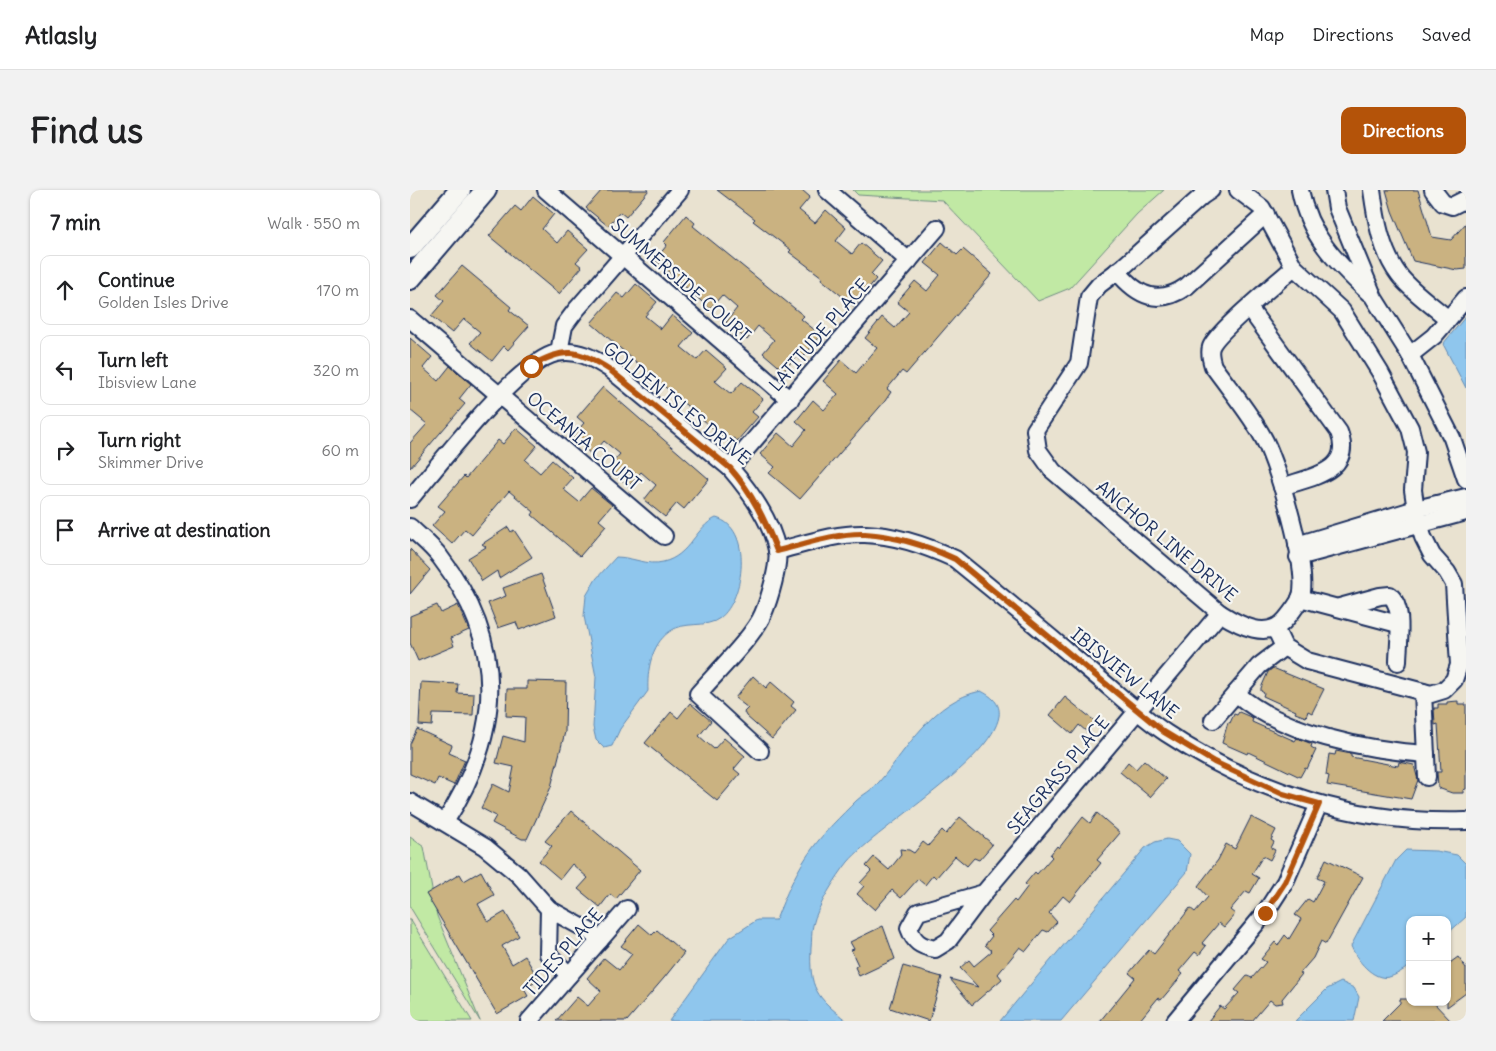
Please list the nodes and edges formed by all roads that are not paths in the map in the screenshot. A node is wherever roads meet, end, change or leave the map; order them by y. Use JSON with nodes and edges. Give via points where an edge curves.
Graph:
{"nodes":[{"id":1,"x":460,"y":190,"type":"edge"},
{"id":2,"x":486,"y":190,"type":"edge"},
{"id":3,"x":546,"y":190,"type":"edge"},
{"id":4,"x":680,"y":190,"type":"edge"},
{"id":5,"x":827,"y":190,"type":"edge"},
{"id":6,"x":1212,"y":190,"type":"edge"},
{"id":7,"x":1238,"y":190,"type":"edge"},
{"id":8,"x":1300,"y":190,"type":"edge"},
{"id":9,"x":1334,"y":190,"type":"edge"},
{"id":10,"x":1372,"y":190,"type":"edge"},
{"id":11,"x":1433,"y":190,"type":"edge"},
{"id":12,"x":1466,"y":200,"type":"edge"},
{"id":13,"x":1266,"y":214,"type":"junction"},
{"id":14,"x":937,"y":228,"type":"dead end"},
{"id":15,"x":410,"y":248,"type":"edge"},
{"id":16,"x":622,"y":256,"type":"junction"},
{"id":17,"x":909,"y":261,"type":"junction"},
{"id":18,"x":1294,"y":267,"type":"junction"},
{"id":19,"x":1117,"y":271,"type":"junction"},
{"id":20,"x":410,"y":278,"type":"edge"},
{"id":21,"x":1374,"y":298,"type":"junction"},
{"id":22,"x":1466,"y":298,"type":"edge"},
{"id":23,"x":1249,"y":308,"type":"junction"},
{"id":24,"x":410,"y":319,"type":"edge"},
{"id":25,"x":1448,"y":319,"type":"junction"},
{"id":26,"x":559,"y":352,"type":"junction"},
{"id":27,"x":1410,"y":355,"type":"junction"},
{"id":28,"x":500,"y":396,"type":"junction"},
{"id":29,"x":790,"y":400,"type":"junction"},
{"id":30,"x":730,"y":468,"type":"junction"},
{"id":31,"x":1466,"y":479,"type":"edge"},
{"id":32,"x":1282,"y":488,"type":"junction"},
{"id":33,"x":1466,"y":497,"type":"edge"},
{"id":34,"x":410,"y":499,"type":"edge"},
{"id":35,"x":1466,"y":512,"type":"edge"},
{"id":36,"x":1418,"y":517,"type":"junction"},
{"id":37,"x":410,"y":527,"type":"edge"},
{"id":38,"x":664,"y":536,"type":"dead end"},
{"id":39,"x":777,"y":551,"type":"junction"},
{"id":40,"x":1298,"y":551,"type":"junction"},
{"id":41,"x":1300,"y":598,"type":"junction"},
{"id":42,"x":1340,"y":607,"type":"junction"},
{"id":43,"x":1220,"y":613,"type":"junction"},
{"id":44,"x":1398,"y":624,"type":"junction"},
{"id":45,"x":1275,"y":628,"type":"junction"},
{"id":46,"x":1284,"y":647,"type":"junction"},
{"id":47,"x":1398,"y":662,"type":"dead end"},
{"id":48,"x":1423,"y":692,"type":"junction"},
{"id":49,"x":1236,"y":693,"type":"junction"},
{"id":50,"x":1138,"y":710,"type":"junction"},
{"id":51,"x":1213,"y":720,"type":"dead end"},
{"id":52,"x":760,"y":750,"type":"dead end"},
{"id":53,"x":1426,"y":754,"type":"junction"},
{"id":54,"x":1427,"y":777,"type":"dead end"},
{"id":55,"x":410,"y":802,"type":"edge"},
{"id":56,"x":1319,"y":804,"type":"junction"},
{"id":57,"x":1466,"y":821,"type":"edge"},
{"id":58,"x":445,"y":822,"type":"junction"},
{"id":59,"x":984,"y":893,"type":"dead end"},
{"id":60,"x":549,"y":909,"type":"junction"},
{"id":61,"x":627,"y":909,"type":"dead end"},
{"id":62,"x":600,"y":940,"type":"junction"},
{"id":63,"x":569,"y":975,"type":"junction"},
{"id":64,"x":529,"y":1021,"type":"edge"},
{"id":65,"x":1176,"y":1021,"type":"edge"}],
"edges":[{"from":1,"to":15,"type":"street"},
{"from":2,"to":20,"type":"street"},
{"from":3,"to":16,"type":"street","name":"SUMMERSIDE COURT"},
{"from":4,"to":16,"type":"street"},
{"from":5,"to":17,"type":"street"},
{"from":6,"to":19,"type":"street","name":"ANCHOR LINE DRIVE"},
{"from":7,"to":13,"type":"street","via":[[1252,198]]},
{"from":8,"to":21,"type":"street","via":[[1303,206],[1322,244]]},
{"from":9,"to":21,"type":"street","via":[[1337,208]]},
{"from":10,"to":25,"type":"street","via":[[1390,262],[1400,277]]},
{"from":11,"to":12,"type":"street","via":[[1443,202],[1452,206]]},
{"from":13,"to":18,"type":"street"},
{"from":13,"to":19,"type":"street","via":[[1176,294],[1160,297],[1143,294]]},
{"from":14,"to":17,"type":"street","name":"LATITUDE PLACE"},
{"from":16,"to":26,"type":"street","via":[[564,326]]},
{"from":16,"to":29,"type":"street","name":"SUMMERSIDE COURT"},
{"from":17,"to":29,"type":"street","name":"LATITUDE PLACE"},
{"from":18,"to":23,"type":"street"},
{"from":18,"to":36,"type":"street","via":[[1342,311],[1410,428],[1416,452],[1413,490]]},
{"from":19,"to":43,"type":"street","name":"ANCHOR LINE DRIVE","via":[[1098,285],[1089,297],[1079,363],[1035,430],[1038,450],[1052,471]]},
{"from":21,"to":27,"type":"street"},
{"from":22,"to":25,"type":"street"},
{"from":23,"to":32,"type":"street","via":[[1221,333],[1211,346],[1210,357],[1212,366],[1265,441]]},
{"from":23,"to":32,"type":"street","via":[[1339,432],[1342,441],[1340,457],[1331,470]]},
{"from":24,"to":28,"type":"street","name":"OCEANIA COURT"},
{"from":25,"to":27,"type":"street","via":[[1434,336]]},
{"from":26,"to":28,"type":"street","via":[[531,366]]},
{"from":26,"to":30,"type":"street","name":"GOLDEN ISLES DRIVE","via":[[588,355]]},
{"from":27,"to":31,"type":"street","via":[[1452,438]]},
{"from":28,"to":34,"type":"street"},
{"from":28,"to":38,"type":"street","name":"OCEANIA COURT"},
{"from":29,"to":30,"type":"street","name":"LATITUDE PLACE"},
{"from":30,"to":39,"type":"street","name":"GOLDEN ISLES DRIVE","via":[[765,519]]},
{"from":32,"to":40,"type":"street"},
{"from":33,"to":36,"type":"street"},
{"from":35,"to":36,"type":"street"},
{"from":36,"to":40,"type":"street"},
{"from":36,"to":48,"type":"street","via":[[1432,555],[1454,584],[1459,665],[1454,680],[1444,690],[1431,694]]},
{"from":37,"to":58,"type":"street","via":[[439,555],[466,598],[485,645],[489,674],[488,725],[482,750],[470,780]]},
{"from":39,"to":50,"type":"street","name":"IBISVIEW LANE","via":[[829,538],[865,534],[924,545],[955,559]]},
{"from":39,"to":52,"type":"street","name":"GOLDEN ISLES DRIVE","via":[[763,615],[698,694]]},
{"from":40,"to":41,"type":"street","via":[[1302,571]]},
{"from":41,"to":42,"type":"street"},
{"from":41,"to":45,"type":"street","via":[[1285,620]]},
{"from":42,"to":44,"type":"street"},
{"from":42,"to":44,"type":"street","via":[[1390,595],[1397,606]]},
{"from":43,"to":45,"type":"street","name":"ANCHOR LINE DRIVE","via":[[1246,627]]},
{"from":43,"to":50,"type":"street","name":"SEAGRASS PLACE"},
{"from":44,"to":47,"type":"street"},
{"from":45,"to":46,"type":"street"},
{"from":46,"to":48,"type":"street","via":[[1306,661]]},
{"from":46,"to":49,"type":"street","via":[[1259,666]]},
{"from":48,"to":53,"type":"street"},
{"from":49,"to":51,"type":"street"},
{"from":49,"to":53,"type":"street","via":[[1263,711],[1302,728],[1364,746]]},
{"from":50,"to":56,"type":"street","name":"IBISVIEW LANE","via":[[1164,732],[1214,762],[1283,794]]},
{"from":50,"to":59,"type":"street","name":"SEAGRASS PLACE"},
{"from":53,"to":54,"type":"street"},
{"from":55,"to":58,"type":"street"},
{"from":56,"to":57,"type":"street","name":"IBISVIEW LANE","via":[[1386,819]]},
{"from":56,"to":65,"type":"street","via":[[1285,882],[1265,913]]},
{"from":58,"to":60,"type":"street","via":[[486,847],[519,875]]},
{"from":60,"to":62,"type":"street"},
{"from":60,"to":63,"type":"street","via":[[548,954]]},
{"from":61,"to":62,"type":"street","name":"TIDES PLACE"},
{"from":62,"to":63,"type":"street","name":"TIDES PLACE"},
{"from":63,"to":64,"type":"street","name":"TIDES PLACE"}]}
